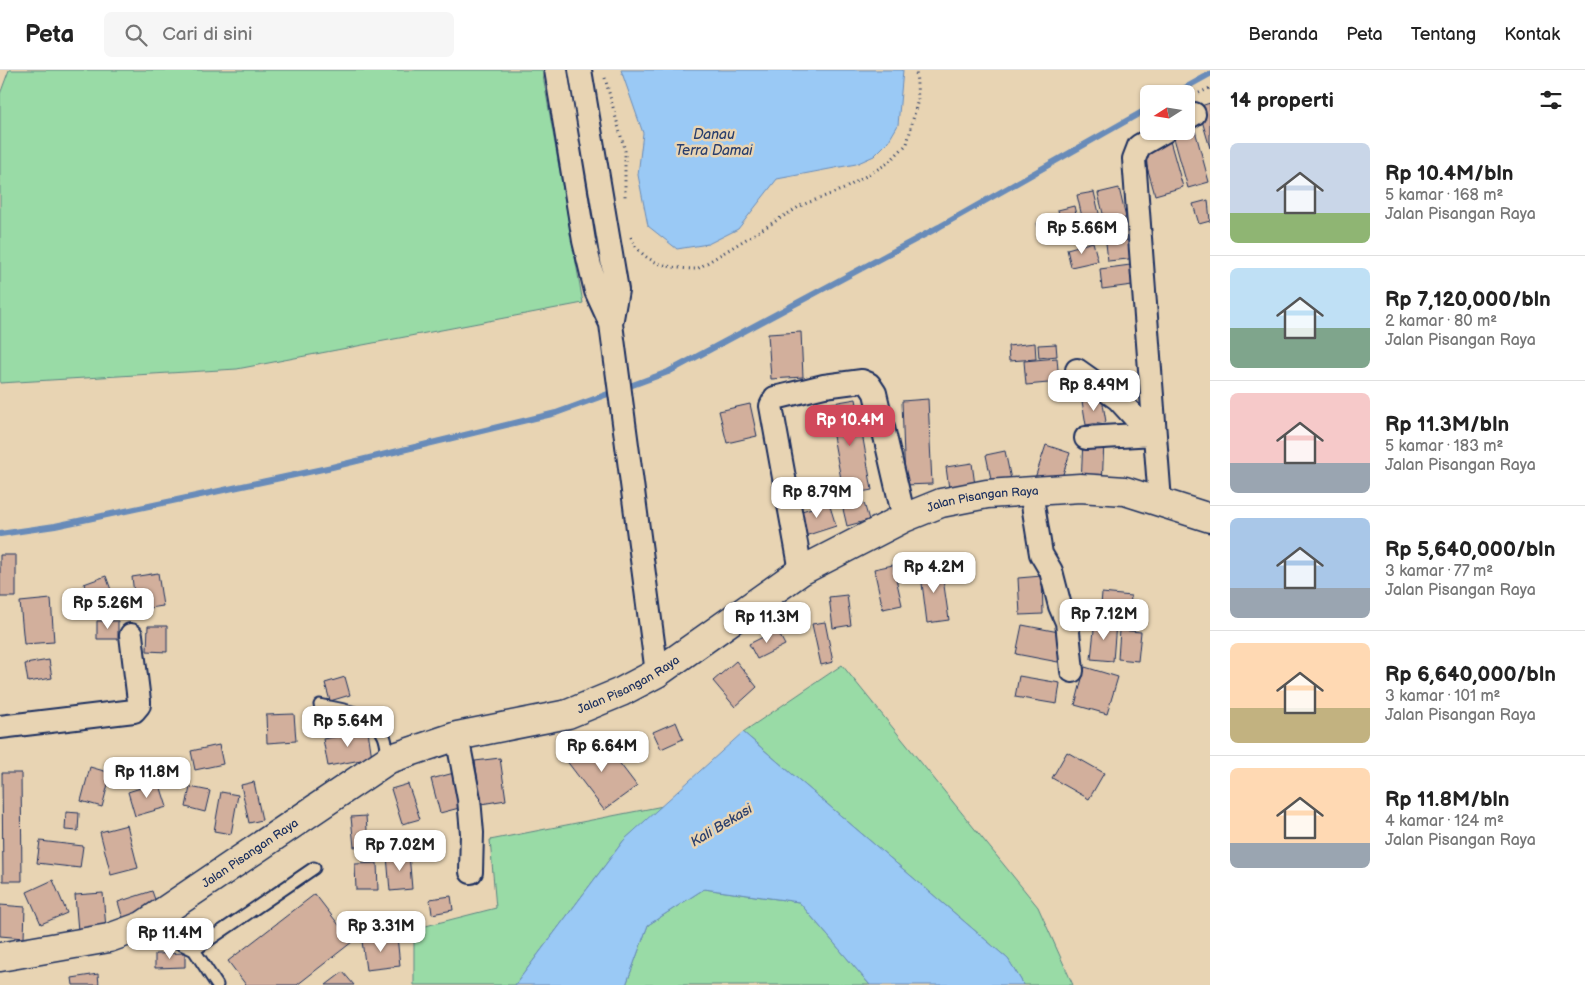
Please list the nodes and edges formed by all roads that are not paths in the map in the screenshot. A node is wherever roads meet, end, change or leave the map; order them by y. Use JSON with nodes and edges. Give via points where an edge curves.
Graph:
{"nodes":[{"id":1,"x":556,"y":70,"type":"edge"},
{"id":2,"x":580,"y":70,"type":"edge"},
{"id":3,"x":1149,"y":140,"type":"edge"},
{"id":4,"x":611,"y":324,"type":"junction"},
{"id":5,"x":1077,"y":370,"type":"dead end"},
{"id":6,"x":1152,"y":434,"type":"junction"},
{"id":7,"x":1086,"y":438,"type":"dead end"},
{"id":8,"x":1031,"y":492,"type":"junction"},
{"id":9,"x":1160,"y":501,"type":"junction"},
{"id":10,"x":904,"y":518,"type":"junction"},
{"id":11,"x":1210,"y":518,"type":"edge"},
{"id":12,"x":801,"y":572,"type":"junction"},
{"id":13,"x":131,"y":635,"type":"dead end"},
{"id":14,"x":1072,"y":671,"type":"dead end"},
{"id":15,"x":657,"y":673,"type":"junction"},
{"id":16,"x":320,"y":705,"type":"dead end"},
{"id":17,"x":0,"y":727,"type":"edge"},
{"id":18,"x":457,"y":736,"type":"junction"},
{"id":19,"x":389,"y":759,"type":"junction"},
{"id":20,"x":314,"y":868,"type":"dead end"},
{"id":21,"x":471,"y":872,"type":"dead end"},
{"id":22,"x":142,"y":926,"type":"junction"},
{"id":23,"x":194,"y":950,"type":"junction"},
{"id":24,"x":0,"y":956,"type":"edge"},
{"id":25,"x":217,"y":985,"type":"edge"}],
"edges":[{"from":1,"to":4,"type":"street","via":[[584,242],[596,291]]},
{"from":2,"to":4,"type":"street","via":[[617,290]]},
{"from":3,"to":6,"type":"street","via":[[1139,146],[1134,159]]},
{"from":4,"to":15,"type":"street"},
{"from":5,"to":6,"type":"street","via":[[1118,399]]},
{"from":6,"to":7,"type":"street"},
{"from":6,"to":9,"type":"street"},
{"from":8,"to":9,"type":"street","name":"Jalan Pisangan Raya","via":[[1080,488],[1125,491]]},
{"from":8,"to":10,"type":"street","name":"Jalan Pisangan Raya","via":[[987,494],[941,503]]},
{"from":8,"to":14,"type":"street","via":[[1040,554],[1052,570],[1067,622]]},
{"from":9,"to":11,"type":"street","name":"Jalan Pisangan Raya"},
{"from":10,"to":12,"type":"street","name":"Jalan Pisangan Raya"},
{"from":10,"to":12,"type":"street","via":[[875,393],[869,384],[862,381],[824,386],[775,398],[770,406]]},
{"from":12,"to":15,"type":"street","name":"Jalan Pisangan Raya"},
{"from":13,"to":17,"type":"street","via":[[139,701],[134,711]]},
{"from":15,"to":18,"type":"street","name":"Jalan Pisangan Raya","via":[[568,714]]},
{"from":16,"to":19,"type":"lane","via":[[367,718],[384,735]]},
{"from":18,"to":19,"type":"street","name":"Jalan Pisangan Raya"},
{"from":18,"to":21,"type":"street","via":[[469,799]]},
{"from":19,"to":22,"type":"street","name":"Jalan Pisangan Raya"},
{"from":20,"to":23,"type":"lane"},
{"from":22,"to":23,"type":"lane"},
{"from":22,"to":24,"type":"street","name":"Jalan Pisangan Raya","via":[[109,938]]},
{"from":23,"to":25,"type":"lane"}]}
